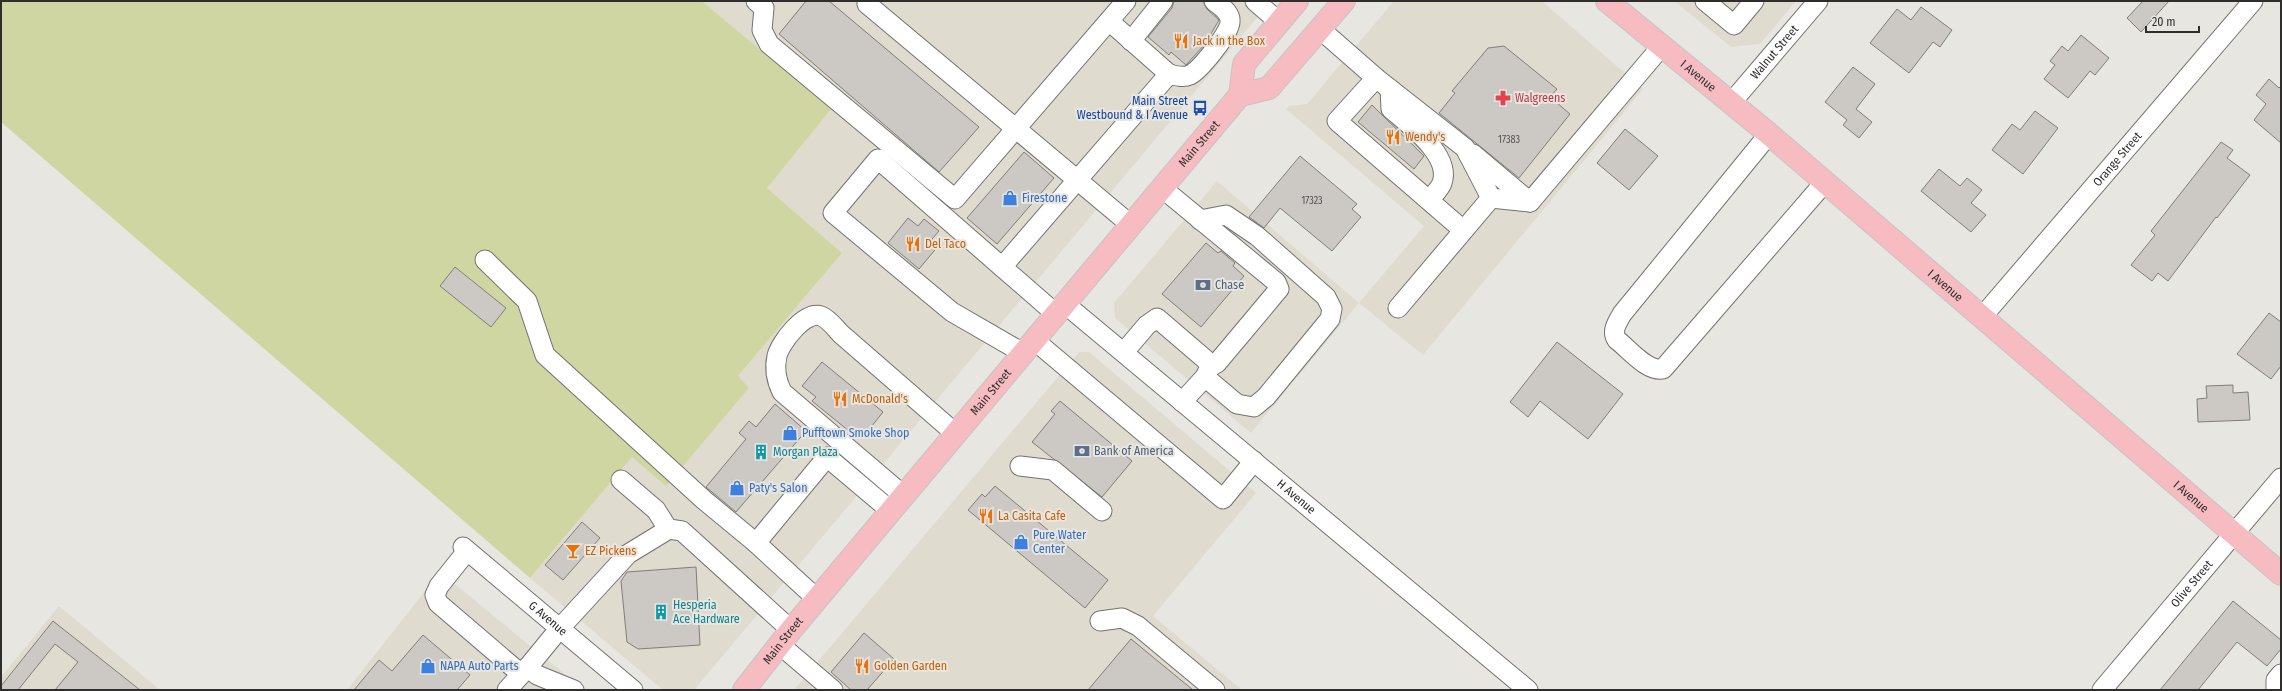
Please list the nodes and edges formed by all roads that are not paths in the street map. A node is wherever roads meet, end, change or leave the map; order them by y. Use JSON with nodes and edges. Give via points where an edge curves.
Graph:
{"nodes":[{"id":1,"x":756,"y":1,"type":"edge"},
{"id":2,"x":869,"y":1,"type":"edge"},
{"id":3,"x":1126,"y":1,"type":"edge"},
{"id":4,"x":1164,"y":1,"type":"edge"},
{"id":5,"x":1214,"y":1,"type":"edge"},
{"id":6,"x":1255,"y":1,"type":"edge"},
{"id":7,"x":1297,"y":1,"type":"edge"},
{"id":8,"x":1344,"y":1,"type":"edge"},
{"id":9,"x":1606,"y":1,"type":"edge"},
{"id":10,"x":1754,"y":1,"type":"edge"},
{"id":11,"x":1818,"y":1,"type":"edge"},
{"id":12,"x":2253,"y":1,"type":"edge"},
{"id":13,"x":1714,"y":4,"type":"edge"},
{"id":14,"x":1109,"y":21,"type":"junction"},
{"id":15,"x":1279,"y":22,"type":"junction"},
{"id":16,"x":1320,"y":29,"type":"junction"},
{"id":17,"x":1132,"y":41,"type":"junction"},
{"id":18,"x":1661,"y":47,"type":"junction"},
{"id":19,"x":1169,"y":74,"type":"junction"},
{"id":20,"x":1383,"y":83,"type":"junction"},
{"id":21,"x":1240,"y":95,"type":"junction"},
{"id":22,"x":1731,"y":103,"type":"junction"},
{"id":23,"x":1018,"y":129,"type":"junction"},
{"id":24,"x":1769,"y":134,"type":"junction"},
{"id":25,"x":1465,"y":148,"type":"junction"},
{"id":26,"x":1079,"y":180,"type":"junction"},
{"id":27,"x":1825,"y":182,"type":"junction"},
{"id":28,"x":1162,"y":188,"type":"junction"},
{"id":29,"x":1491,"y":198,"type":"junction"},
{"id":30,"x":1429,"y":200,"type":"junction"},
{"id":31,"x":1530,"y":202,"type":"junction"},
{"id":32,"x":1200,"y":220,"type":"junction"},
{"id":33,"x":1131,"y":225,"type":"junction"},
{"id":34,"x":1463,"y":230,"type":"junction"},
{"id":35,"x":486,"y":260,"type":"dead end"},
{"id":36,"x":1002,"y":267,"type":"junction"},
{"id":37,"x":1398,"y":308,"type":"dead end"},
{"id":38,"x":1060,"y":309,"type":"junction"},
{"id":39,"x":1982,"y":316,"type":"junction"},
{"id":40,"x":1029,"y":347,"type":"junction"},
{"id":41,"x":1124,"y":352,"type":"junction"},
{"id":42,"x":1207,"y":372,"type":"junction"},
{"id":43,"x":1182,"y":402,"type":"junction"},
{"id":44,"x":956,"y":434,"type":"junction"},
{"id":45,"x":1254,"y":461,"type":"junction"},
{"id":46,"x":1020,"y":466,"type":"dead end"},
{"id":47,"x":2281,"y":478,"type":"edge"},
{"id":48,"x":622,"y":480,"type":"dead end"},
{"id":49,"x":897,"y":503,"type":"junction"},
{"id":50,"x":1102,"y":511,"type":"dead end"},
{"id":51,"x":668,"y":530,"type":"junction"},
{"id":52,"x":2234,"y":534,"type":"junction"},
{"id":53,"x":756,"y":543,"type":"junction"},
{"id":54,"x":2281,"y":574,"type":"edge"},
{"id":55,"x":817,"y":599,"type":"junction"},
{"id":56,"x":1100,"y":621,"type":"dead end"},
{"id":57,"x":560,"y":628,"type":"junction"},
{"id":58,"x":785,"y":637,"type":"junction"},
{"id":59,"x":528,"y":672,"type":"junction"},
{"id":60,"x":2281,"y":674,"type":"edge"},
{"id":61,"x":829,"y":689,"type":"edge"},
{"id":62,"x":507,"y":690,"type":"edge"},
{"id":63,"x":574,"y":690,"type":"edge"},
{"id":64,"x":633,"y":690,"type":"edge"},
{"id":65,"x":744,"y":690,"type":"edge"},
{"id":66,"x":1215,"y":690,"type":"edge"},
{"id":67,"x":1528,"y":690,"type":"edge"},
{"id":68,"x":2102,"y":690,"type":"edge"},
{"id":69,"x":2276,"y":690,"type":"edge"}],
"edges":[{"from":1,"to":23,"type":"street","via":[[764,8],[762,30],[769,44],[955,199]]},
{"from":2,"to":23,"type":"street","via":[[867,4]]},
{"from":3,"to":14,"type":"street"},
{"from":4,"to":17,"type":"street"},
{"from":5,"to":19,"type":"street","via":[[1228,12],[1230,22],[1226,34],[1191,75],[1182,77]]},
{"from":6,"to":15,"type":"street"},
{"from":7,"to":15,"type":"main road"},
{"from":8,"to":16,"type":"main road"},
{"from":9,"to":18,"type":"main road","name":"I Avenue"},
{"from":10,"to":13,"type":"street","via":[[1734,25]]},
{"from":11,"to":22,"type":"street","name":"Walnut Street"},
{"from":12,"to":39,"type":"street","name":"Orange Street"},
{"from":14,"to":17,"type":"street"},
{"from":14,"to":23,"type":"street"},
{"from":15,"to":21,"type":"main road","via":[[1244,64]]},
{"from":16,"to":20,"type":"street"},
{"from":16,"to":21,"type":"main road","via":[[1269,88]]},
{"from":17,"to":19,"type":"street"},
{"from":18,"to":22,"type":"main road","name":"I Avenue"},
{"from":18,"to":31,"type":"street"},
{"from":19,"to":26,"type":"street"},
{"from":20,"to":25,"type":"street"},
{"from":20,"to":30,"type":"street","via":[[1390,109],[1430,144],[1444,170],[1442,184]]},
{"from":20,"to":30,"type":"street","via":[[1337,122]]},
{"from":21,"to":28,"type":"main road","name":"Main Street"},
{"from":22,"to":24,"type":"main road","name":"I Avenue"},
{"from":23,"to":26,"type":"street"},
{"from":24,"to":27,"type":"main road","name":"I Avenue"},
{"from":24,"to":27,"type":"street","via":[[1622,314],[1614,329],[1617,340],[1648,365],[1658,370],[1663,369]]},
{"from":25,"to":29,"type":"street"},
{"from":25,"to":31,"type":"street"},
{"from":26,"to":33,"type":"street"},
{"from":26,"to":36,"type":"street"},
{"from":27,"to":39,"type":"main road","name":"I Avenue"},
{"from":28,"to":32,"type":"street"},
{"from":28,"to":33,"type":"main road","name":"Main Street"},
{"from":29,"to":31,"type":"street"},
{"from":29,"to":34,"type":"street"},
{"from":30,"to":34,"type":"street"},
{"from":32,"to":42,"type":"street","via":[[1276,282],[1279,289]]},
{"from":32,"to":42,"type":"street","via":[[1226,215],[1243,224],[1326,297],[1332,309],[1330,319],[1311,343],[1266,397],[1254,407],[1237,404]]},
{"from":33,"to":38,"type":"main road","name":"Main Street"},
{"from":34,"to":37,"type":"street"},
{"from":35,"to":53,"type":"street","via":[[527,301],[545,355],[704,500]]},
{"from":36,"to":38,"type":"street","name":"H Avenue"},
{"from":36,"to":40,"type":"street","name":"H Avenue","via":[[878,159],[833,213],[952,312]]},
{"from":38,"to":40,"type":"main road","name":"Main Street"},
{"from":38,"to":41,"type":"street","name":"H Avenue"},
{"from":39,"to":52,"type":"main road","name":"I Avenue"},
{"from":40,"to":44,"type":"main road","name":"Main Street"},
{"from":40,"to":45,"type":"street","via":[[1223,498]]},
{"from":41,"to":42,"type":"street","via":[[1147,325],[1157,318],[1206,360]]},
{"from":41,"to":43,"type":"street","name":"H Avenue"},
{"from":42,"to":43,"type":"street"},
{"from":43,"to":45,"type":"street","name":"H Avenue"},
{"from":44,"to":49,"type":"main road","name":"Main Street"},
{"from":44,"to":49,"type":"street","via":[[821,316],[806,317],[788,337],[777,354],[775,368],[782,392]]},
{"from":45,"to":67,"type":"street","name":"H Avenue"},
{"from":46,"to":50,"type":"street","via":[[1053,470]]},
{"from":47,"to":52,"type":"street","name":"Olive Street"},
{"from":48,"to":51,"type":"street","via":[[656,510]]},
{"from":49,"to":53,"type":"street","via":[[828,457]]},
{"from":49,"to":55,"type":"main road","name":"Main Street"},
{"from":51,"to":57,"type":"street","via":[[628,554]]},
{"from":51,"to":58,"type":"street","via":[[682,531]]},
{"from":52,"to":54,"type":"main road","name":"I Avenue"},
{"from":52,"to":68,"type":"street","name":"Olive Street"},
{"from":53,"to":55,"type":"street"},
{"from":55,"to":58,"type":"main road","name":"Main Street"},
{"from":56,"to":66,"type":"street","via":[[1122,618],[1138,626]]},
{"from":57,"to":59,"type":"street"},
{"from":57,"to":59,"type":"street","name":"G Avenue","via":[[465,549],[439,586],[435,595],[438,603]]},
{"from":57,"to":64,"type":"street","name":"G Avenue"},
{"from":58,"to":61,"type":"street"},
{"from":58,"to":65,"type":"main road","name":"Main Street"},
{"from":59,"to":62,"type":"street"},
{"from":59,"to":63,"type":"street"},
{"from":60,"to":69,"type":"street","via":[[2276,680]]}]}
